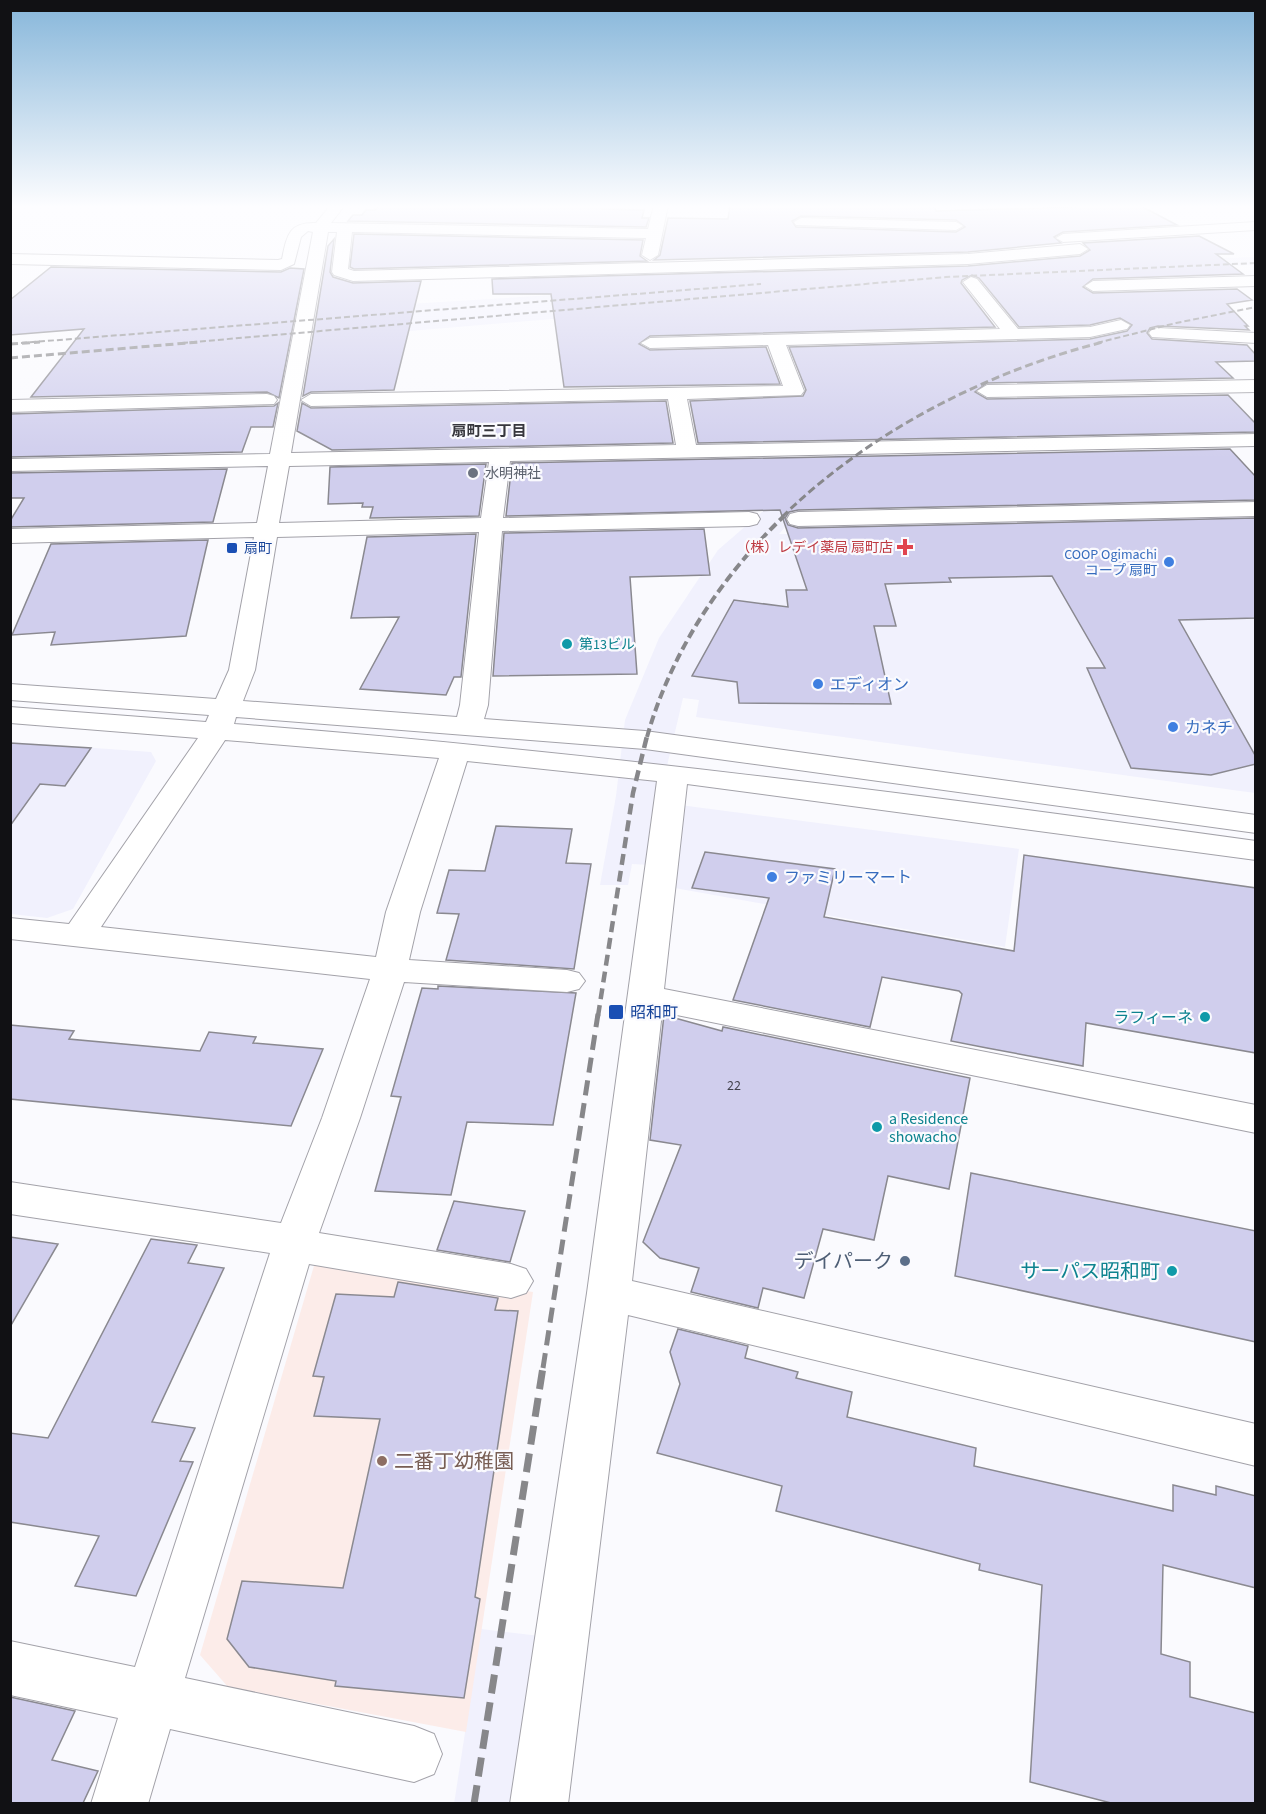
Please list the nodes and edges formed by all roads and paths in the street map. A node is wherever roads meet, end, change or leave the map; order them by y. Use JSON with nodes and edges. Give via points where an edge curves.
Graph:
{"nodes":[{"id":1,"x":310,"y":290,"type":"edge"},
{"id":2,"x":977,"y":290,"type":"edge"},
{"id":3,"x":1121,"y":326,"type":"dead end"},
{"id":4,"x":1158,"y":333,"type":"dead end"},
{"id":5,"x":1013,"y":334,"type":"junction"},
{"id":6,"x":1256,"y":338,"type":"edge"},
{"id":7,"x":775,"y":340,"type":"junction"},
{"id":8,"x":650,"y":343,"type":"dead end"},
{"id":9,"x":1256,"y":386,"type":"edge"},
{"id":10,"x":987,"y":391,"type":"dead end"},
{"id":11,"x":676,"y":393,"type":"junction"},
{"id":12,"x":267,"y":400,"type":"dead end"},
{"id":13,"x":311,"y":400,"type":"dead end"},
{"id":14,"x":10,"y":406,"type":"edge"},
{"id":15,"x":1256,"y":440,"type":"edge"},
{"id":16,"x":687,"y":450,"type":"junction"},
{"id":17,"x":500,"y":455,"type":"junction"},
{"id":18,"x":278,"y":459,"type":"junction"},
{"id":19,"x":10,"y":465,"type":"edge"},
{"id":20,"x":1256,"y":509,"type":"edge"},
{"id":21,"x":749,"y":519,"type":"dead end"},
{"id":22,"x":798,"y":519,"type":"dead end"},
{"id":23,"x":491,"y":523,"type":"junction"},
{"id":24,"x":268,"y":528,"type":"junction"},
{"id":25,"x":10,"y":536,"type":"edge"},
{"id":26,"x":10,"y":692,"type":"edge"},
{"id":27,"x":10,"y":715,"type":"edge"},
{"id":28,"x":221,"y":720,"type":"junction"},
{"id":29,"x":462,"y":739,"type":"junction"},
{"id":30,"x":673,"y":774,"type":"junction"},
{"id":31,"x":1256,"y":824,"type":"edge"},
{"id":32,"x":1256,"y":851,"type":"edge"},
{"id":33,"x":10,"y":928,"type":"edge"},
{"id":34,"x":78,"y":936,"type":"junction"},
{"id":35,"x":390,"y":970,"type":"junction"},
{"id":36,"x":567,"y":981,"type":"dead end"},
{"id":37,"x":645,"y":997,"type":"junction"},
{"id":38,"x":1256,"y":1119,"type":"edge"},
{"id":39,"x":10,"y":1198,"type":"edge"},
{"id":40,"x":294,"y":1244,"type":"junction"},
{"id":41,"x":511,"y":1281,"type":"dead end"},
{"id":42,"x":609,"y":1293,"type":"junction"},
{"id":43,"x":1256,"y":1445,"type":"edge"},
{"id":44,"x":10,"y":1668,"type":"edge"},
{"id":45,"x":152,"y":1700,"type":"junction"},
{"id":46,"x":414,"y":1754,"type":"dead end"},
{"id":47,"x":119,"y":1803,"type":"edge"},
{"id":48,"x":541,"y":1803,"type":"edge"}],
"edges":[{"from":1,"to":18,"type":"street"},
{"from":2,"to":5,"type":"street"},
{"from":3,"to":5,"type":"street","via":[[1090,332]]},
{"from":4,"to":6,"type":"street"},
{"from":5,"to":7,"type":"street"},
{"from":7,"to":8,"type":"street"},
{"from":7,"to":11,"type":"street","via":[[794,391]]},
{"from":9,"to":10,"type":"street"},
{"from":11,"to":13,"type":"street"},
{"from":11,"to":16,"type":"street"},
{"from":12,"to":14,"type":"street"},
{"from":15,"to":16,"type":"street"},
{"from":16,"to":17,"type":"street"},
{"from":17,"to":18,"type":"street"},
{"from":17,"to":23,"type":"street"},
{"from":18,"to":19,"type":"street"},
{"from":18,"to":24,"type":"street"},
{"from":20,"to":22,"type":"street"},
{"from":21,"to":23,"type":"street"},
{"from":23,"to":24,"type":"street"},
{"from":23,"to":29,"type":"street","via":[[474,705]]},
{"from":24,"to":25,"type":"street"},
{"from":24,"to":28,"type":"street","via":[[242,670]]},
{"from":26,"to":28,"type":"street"},
{"from":27,"to":28,"type":"street","via":[[148,726]]},
{"from":28,"to":29,"type":"street"},
{"from":28,"to":29,"type":"street","via":[[315,740]]},
{"from":28,"to":34,"type":"street"},
{"from":29,"to":30,"type":"street"},
{"from":29,"to":31,"type":"street","via":[[691,745]]},
{"from":29,"to":35,"type":"street","via":[[403,912]]},
{"from":30,"to":32,"type":"street"},
{"from":30,"to":37,"type":"street"},
{"from":33,"to":34,"type":"street"},
{"from":34,"to":35,"type":"street"},
{"from":35,"to":36,"type":"street"},
{"from":35,"to":40,"type":"street","via":[[342,1118]]},
{"from":37,"to":38,"type":"street"},
{"from":37,"to":42,"type":"street"},
{"from":39,"to":40,"type":"street","via":[[268,1236]]},
{"from":40,"to":41,"type":"street"},
{"from":40,"to":45,"type":"street"},
{"from":42,"to":43,"type":"street"},
{"from":42,"to":48,"type":"street"},
{"from":44,"to":45,"type":"street"},
{"from":45,"to":46,"type":"street"},
{"from":45,"to":47,"type":"street"}]}
